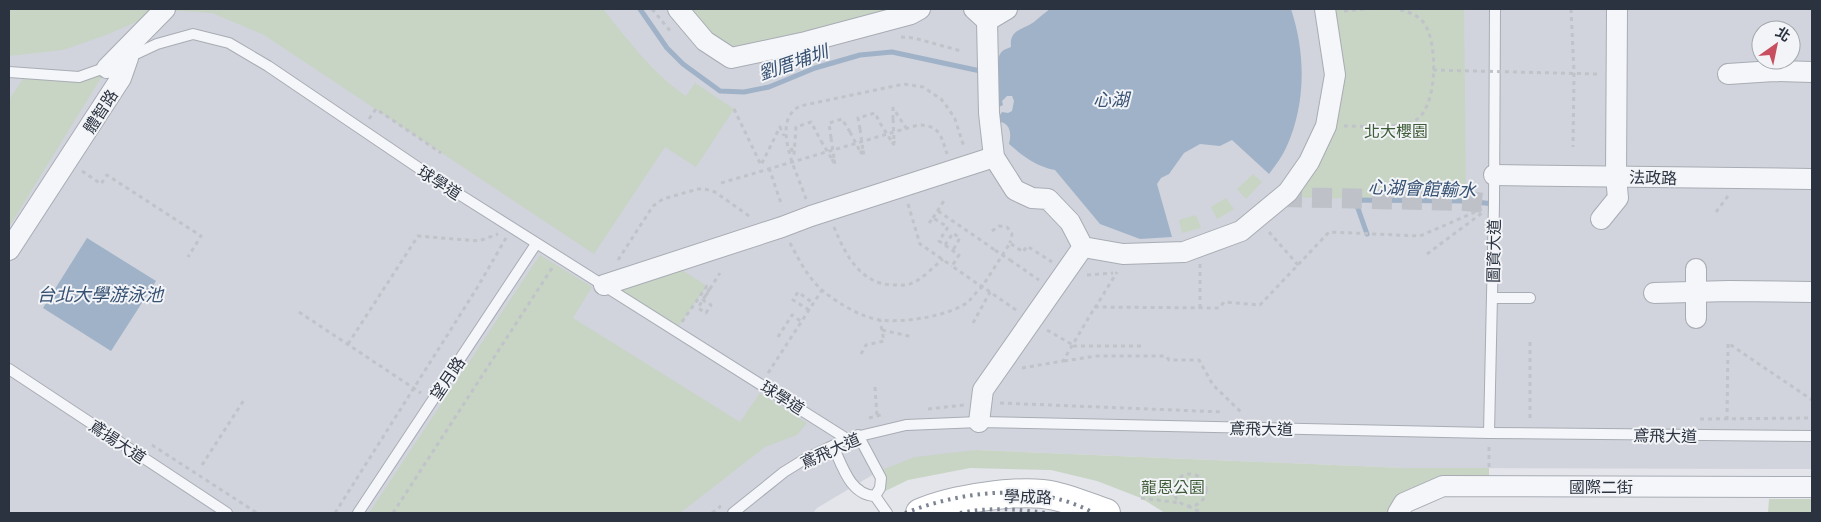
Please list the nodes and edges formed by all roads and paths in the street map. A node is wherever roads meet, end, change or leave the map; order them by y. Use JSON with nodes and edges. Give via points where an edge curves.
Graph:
{"nodes":[{"id":1,"x":165,"y":9,"type":"edge"},
{"id":2,"x":678,"y":9,"type":"edge"},
{"id":3,"x":920,"y":9,"type":"edge"},
{"id":4,"x":1007,"y":9,"type":"edge"},
{"id":5,"x":1366,"y":9,"type":"edge"},
{"id":6,"x":1397,"y":9,"type":"edge"},
{"id":7,"x":1495,"y":9,"type":"edge"},
{"id":8,"x":1571,"y":9,"type":"edge"},
{"id":9,"x":1617,"y":9,"type":"edge"},
{"id":10,"x":1326,"y":11,"type":"edge"},
{"id":11,"x":981,"y":15,"type":"edge"},
{"id":12,"x":128,"y":58,"type":"junction"},
{"id":13,"x":107,"y":68,"type":"junction"},
{"id":14,"x":1433,"y":70,"type":"junction"},
{"id":15,"x":9,"y":72,"type":"edge"},
{"id":16,"x":1812,"y":72,"type":"edge"},
{"id":17,"x":1574,"y":73,"type":"junction"},
{"id":18,"x":1597,"y":74,"type":"dead end"},
{"id":19,"x":1728,"y":74,"type":"dead end"},
{"id":20,"x":734,"y":108,"type":"dead end"},
{"id":21,"x":1326,"y":126,"type":"junction"},
{"id":22,"x":906,"y":128,"type":"junction"},
{"id":23,"x":362,"y":130,"type":"junction"},
{"id":24,"x":785,"y":138,"type":"junction"},
{"id":25,"x":1573,"y":146,"type":"dead end"},
{"id":26,"x":442,"y":152,"type":"dead end"},
{"id":27,"x":994,"y":157,"type":"junction"},
{"id":28,"x":793,"y":160,"type":"junction"},
{"id":29,"x":67,"y":161,"type":"junction"},
{"id":30,"x":769,"y":168,"type":"junction"},
{"id":31,"x":961,"y":168,"type":"junction"},
{"id":32,"x":1494,"y":175,"type":"junction"},
{"id":33,"x":799,"y":177,"type":"dead end"},
{"id":34,"x":1616,"y":177,"type":"junction"},
{"id":35,"x":1812,"y":179,"type":"edge"},
{"id":36,"x":721,"y":183,"type":"dead end"},
{"id":37,"x":903,"y":186,"type":"junction"},
{"id":38,"x":1730,"y":193,"type":"dead end"},
{"id":39,"x":945,"y":199,"type":"dead end"},
{"id":40,"x":1494,"y":204,"type":"junction"},
{"id":41,"x":782,"y":206,"type":"dead end"},
{"id":42,"x":827,"y":210,"type":"junction"},
{"id":43,"x":938,"y":211,"type":"junction"},
{"id":44,"x":1716,"y":212,"type":"dead end"},
{"id":45,"x":933,"y":218,"type":"junction"},
{"id":46,"x":1257,"y":218,"type":"junction"},
{"id":47,"x":1601,"y":218,"type":"dead end"},
{"id":48,"x":929,"y":223,"type":"dead end"},
{"id":49,"x":512,"y":228,"type":"junction"},
{"id":50,"x":776,"y":229,"type":"junction"},
{"id":51,"x":992,"y":231,"type":"dead end"},
{"id":52,"x":1010,"y":243,"type":"junction"},
{"id":53,"x":536,"y":244,"type":"junction"},
{"id":54,"x":946,"y":245,"type":"junction"},
{"id":55,"x":1200,"y":246,"type":"junction"},
{"id":56,"x":1083,"y":247,"type":"junction"},
{"id":57,"x":9,"y":250,"type":"edge"},
{"id":58,"x":953,"y":250,"type":"junction"},
{"id":59,"x":1427,"y":254,"type":"dead end"},
{"id":60,"x":188,"y":257,"type":"dead end"},
{"id":61,"x":942,"y":259,"type":"junction"},
{"id":62,"x":1052,"y":262,"type":"dead end"},
{"id":63,"x":1298,"y":265,"type":"junction"},
{"id":64,"x":952,"y":266,"type":"junction"},
{"id":65,"x":1696,"y":269,"type":"dead end"},
{"id":66,"x":1117,"y":272,"type":"dead end"},
{"id":67,"x":720,"y":273,"type":"dead end"},
{"id":68,"x":1039,"y":280,"type":"dead end"},
{"id":69,"x":604,"y":285,"type":"junction"},
{"id":70,"x":982,"y":286,"type":"junction"},
{"id":71,"x":822,"y":290,"type":"junction"},
{"id":72,"x":990,"y":292,"type":"junction"},
{"id":73,"x":1696,"y":292,"type":"junction"},
{"id":74,"x":1812,"y":292,"type":"edge"},
{"id":75,"x":1654,"y":293,"type":"dead end"},
{"id":76,"x":1492,"y":298,"type":"junction"},
{"id":77,"x":1530,"y":298,"type":"dead end"},
{"id":78,"x":814,"y":303,"type":"junction"},
{"id":79,"x":1095,"y":308,"type":"junction"},
{"id":80,"x":1200,"y":308,"type":"junction"},
{"id":81,"x":809,"y":310,"type":"junction"},
{"id":82,"x":299,"y":312,"type":"dead end"},
{"id":83,"x":1696,"y":318,"type":"dead end"},
{"id":84,"x":880,"y":320,"type":"junction"},
{"id":85,"x":1032,"y":320,"type":"junction"},
{"id":86,"x":802,"y":322,"type":"junction"},
{"id":87,"x":973,"y":323,"type":"dead end"},
{"id":88,"x":676,"y":330,"type":"junction"},
{"id":89,"x":882,"y":330,"type":"junction"},
{"id":90,"x":913,"y":336,"type":"dead end"},
{"id":91,"x":778,"y":337,"type":"dead end"},
{"id":92,"x":1530,"y":342,"type":"dead end"},
{"id":93,"x":348,"y":344,"type":"junction"},
{"id":94,"x":1072,"y":346,"type":"junction"},
{"id":95,"x":1145,"y":346,"type":"dead end"},
{"id":96,"x":860,"y":354,"type":"dead end"},
{"id":97,"x":1063,"y":361,"type":"junction"},
{"id":98,"x":9,"y":369,"type":"edge"},
{"id":99,"x":996,"y":372,"type":"junction"},
{"id":100,"x":761,"y":384,"type":"junction"},
{"id":101,"x":875,"y":387,"type":"dead end"},
{"id":102,"x":244,"y":400,"type":"dead end"},
{"id":103,"x":432,"y":400,"type":"junction"},
{"id":104,"x":1812,"y":400,"type":"edge"},
{"id":105,"x":1530,"y":421,"type":"dead end"},
{"id":106,"x":979,"y":422,"type":"junction"},
{"id":107,"x":1260,"y":428,"type":"junction"},
{"id":108,"x":878,"y":431,"type":"junction"},
{"id":109,"x":1489,"y":433,"type":"junction"},
{"id":110,"x":858,"y":436,"type":"junction"},
{"id":111,"x":1729,"y":436,"type":"junction"},
{"id":112,"x":1812,"y":436,"type":"edge"},
{"id":113,"x":847,"y":439,"type":"junction"},
{"id":114,"x":833,"y":446,"type":"junction"},
{"id":115,"x":202,"y":465,"type":"dead end"},
{"id":116,"x":1490,"y":486,"type":"junction"},
{"id":117,"x":1812,"y":487,"type":"edge"},
{"id":118,"x":874,"y":496,"type":"junction"},
{"id":119,"x":1141,"y":498,"type":"dead end"},
{"id":120,"x":1182,"y":504,"type":"junction"},
{"id":121,"x":227,"y":513,"type":"edge"},
{"id":122,"x":358,"y":513,"type":"edge"},
{"id":123,"x":733,"y":513,"type":"edge"},
{"id":124,"x":887,"y":513,"type":"edge"},
{"id":125,"x":920,"y":513,"type":"edge"},
{"id":126,"x":1106,"y":513,"type":"edge"},
{"id":127,"x":1202,"y":513,"type":"edge"},
{"id":128,"x":1398,"y":513,"type":"edge"}],
"edges":[{"from":1,"to":13,"type":"street","name":"體智路"},
{"from":2,"to":3,"type":"street","via":[[705,41],[731,58],[838,34]]},
{"from":4,"to":11,"type":"street"},
{"from":5,"to":10,"type":"path"},
{"from":6,"to":14,"type":"path","via":[[1425,24],[1430,38]]},
{"from":7,"to":32,"type":"lane","name":"圖資大道"},
{"from":8,"to":17,"type":"path"},
{"from":9,"to":34,"type":"street"},
{"from":10,"to":21,"type":"street","via":[[1335,75]]},
{"from":11,"to":27,"type":"street","via":[[988,42],[989,112]]},
{"from":12,"to":13,"type":"lane","name":"球學道"},
{"from":12,"to":23,"type":"lane","name":"球學道","via":[[157,44],[193,34],[229,43]]},
{"from":12,"to":29,"type":"street","name":"體智路","via":[[121,78]]},
{"from":13,"to":15,"type":"lane","name":"球學道","via":[[79,77]]},
{"from":14,"to":17,"type":"path","bridge":true},
{"from":14,"to":21,"type":"path","via":[[1430,100],[1414,121],[1387,126]]},
{"from":16,"to":19,"type":"street"},
{"from":17,"to":18,"type":"path","bridge":true},
{"from":17,"to":25,"type":"path"},
{"from":20,"to":24,"type":"path","via":[[761,165],[780,127]]},
{"from":21,"to":46,"type":"street","via":[[1309,162],[1288,192]]},
{"from":22,"to":24,"type":"path","bridge":true,"via":[[893,108],[893,141],[875,113],[858,118],[862,150],[842,118],[828,123],[833,158],[811,122],[796,128],[794,155]]},
{"from":22,"to":28,"type":"path"},
{"from":22,"to":31,"type":"path","via":[[927,125],[936,129]]},
{"from":23,"to":26,"type":"path","via":[[376,109]]},
{"from":23,"to":49,"type":"lane","name":"球學道"},
{"from":24,"to":28,"type":"path"},
{"from":24,"to":31,"type":"path","via":[[788,117],[800,106],[904,84],[923,87],[941,99],[955,119]]},
{"from":27,"to":31,"type":"street"},
{"from":27,"to":56,"type":"street","via":[[1014,190],[1032,198],[1048,199],[1070,222]]},
{"from":28,"to":30,"type":"path"},
{"from":28,"to":33,"type":"path"},
{"from":29,"to":57,"type":"street","name":"體智路"},
{"from":29,"to":60,"type":"path","via":[[101,184],[107,175],[202,236]]},
{"from":30,"to":36,"type":"path"},
{"from":30,"to":41,"type":"path"},
{"from":31,"to":37,"type":"street"},
{"from":32,"to":34,"type":"street","name":"法政路"},
{"from":32,"to":40,"type":"lane","name":"圖資大道"},
{"from":34,"to":35,"type":"street","name":"法政路"},
{"from":34,"to":47,"type":"street","via":[[1618,198]]},
{"from":37,"to":42,"type":"street"},
{"from":37,"to":61,"type":"path","via":[[920,244]]},
{"from":38,"to":44,"type":"path"},
{"from":39,"to":43,"type":"path"},
{"from":40,"to":59,"type":"path"},
{"from":40,"to":63,"type":"path","via":[[1420,236],[1329,232]]},
{"from":40,"to":76,"type":"lane","name":"圖資大道"},
{"from":42,"to":50,"type":"street"},
{"from":42,"to":61,"type":"path","via":[[845,253],[863,274],[874,280],[888,285],[912,283]]},
{"from":43,"to":45,"type":"path"},
{"from":43,"to":68,"type":"path","bridge":true},
{"from":45,"to":48,"type":"path"},
{"from":45,"to":54,"type":"path","via":[[948,227],[939,241]]},
{"from":46,"to":55,"type":"street","via":[[1241,231]]},
{"from":46,"to":63,"type":"path"},
{"from":49,"to":53,"type":"lane","name":"球學道"},
{"from":49,"to":93,"type":"path","via":[[479,241],[418,236]]},
{"from":50,"to":69,"type":"street"},
{"from":50,"to":69,"type":"path","via":[[705,189],[663,199],[653,206]]},
{"from":50,"to":71,"type":"path"},
{"from":51,"to":52,"type":"path","via":[[999,226],[1007,227],[1012,234]]},
{"from":52,"to":62,"type":"path","via":[[1023,252],[1027,246]]},
{"from":52,"to":70,"type":"path"},
{"from":53,"to":69,"type":"lane","name":"球學道"},
{"from":53,"to":103,"type":"lane","name":"望月路"},
{"from":54,"to":58,"type":"path"},
{"from":54,"to":58,"type":"path","via":[[953,233],[960,238]]},
{"from":55,"to":56,"type":"street","via":[[1184,252],[1123,254]]},
{"from":55,"to":80,"type":"path"},
{"from":56,"to":85,"type":"street"},
{"from":58,"to":64,"type":"path","via":[[960,255]]},
{"from":61,"to":64,"type":"path"},
{"from":63,"to":80,"type":"path","via":[[1260,305],[1224,302],[1219,308]]},
{"from":64,"to":70,"type":"path"},
{"from":65,"to":73,"type":"street"},
{"from":66,"to":79,"type":"path"},
{"from":67,"to":88,"type":"path","via":[[703,300],[711,305],[706,313],[698,308],[710,288],[707,286]]},
{"from":69,"to":88,"type":"lane","name":"球學道"},
{"from":70,"to":72,"type":"path"},
{"from":70,"to":84,"type":"path","via":[[968,302],[951,310],[907,320]]},
{"from":71,"to":78,"type":"path"},
{"from":71,"to":84,"type":"path","via":[[854,311]]},
{"from":72,"to":85,"type":"path"},
{"from":72,"to":87,"type":"path"},
{"from":73,"to":74,"type":"street"},
{"from":73,"to":75,"type":"street"},
{"from":73,"to":83,"type":"street"},
{"from":76,"to":77,"type":"lane"},
{"from":76,"to":109,"type":"lane","name":"圖資大道"},
{"from":78,"to":81,"type":"path"},
{"from":78,"to":81,"type":"path","via":[[798,292],[793,300]]},
{"from":79,"to":80,"type":"path"},
{"from":79,"to":94,"type":"path"},
{"from":81,"to":86,"type":"path"},
{"from":82,"to":93,"type":"path"},
{"from":84,"to":89,"type":"path"},
{"from":85,"to":94,"type":"path"},
{"from":85,"to":99,"type":"street"},
{"from":86,"to":91,"type":"path","via":[[792,315]]},
{"from":86,"to":100,"type":"path"},
{"from":88,"to":100,"type":"lane","name":"球學道"},
{"from":89,"to":90,"type":"path"},
{"from":89,"to":96,"type":"path","via":[[884,342],[866,345]]},
{"from":92,"to":105,"type":"path"},
{"from":93,"to":103,"type":"path"},
{"from":94,"to":95,"type":"path"},
{"from":94,"to":97,"type":"path"},
{"from":97,"to":99,"type":"path"},
{"from":97,"to":107,"type":"path","via":[[1096,356],[1166,356],[1169,360],[1199,360],[1213,385]]},
{"from":98,"to":121,"type":"lane","name":"鳶揚大道"},
{"from":99,"to":106,"type":"street","via":[[983,390]]},
{"from":100,"to":113,"type":"lane","name":"球學道"},
{"from":101,"to":108,"type":"path"},
{"from":102,"to":115,"type":"path"},
{"from":103,"to":122,"type":"lane","name":"望月路"},
{"from":104,"to":111,"type":"path","via":[[1728,343]]},
{"from":106,"to":107,"type":"lane","name":"鳶飛大道"},
{"from":106,"to":108,"type":"lane","name":"鳶飛大道","via":[[906,425]]},
{"from":107,"to":109,"type":"lane","name":"鳶飛大道"},
{"from":108,"to":110,"type":"lane","name":"鳶飛大道"},
{"from":109,"to":111,"type":"lane","name":"鳶飛大道"},
{"from":109,"to":116,"type":"path"},
{"from":110,"to":113,"type":"lane","name":"鳶飛大道"},
{"from":110,"to":118,"type":"lane","via":[[881,478],[880,488]]},
{"from":111,"to":112,"type":"lane","name":"鳶飛大道"},
{"from":113,"to":114,"type":"lane","name":"鳶飛大道"},
{"from":114,"to":118,"type":"lane","via":[[853,486],[867,496]]},
{"from":114,"to":123,"type":"lane","name":"鳶飛大道","via":[[784,472]]},
{"from":116,"to":117,"type":"street","name":"國際二街"},
{"from":116,"to":128,"type":"street","name":"國際二街","via":[[1443,486],[1404,503]]},
{"from":118,"to":124,"type":"lane"},
{"from":119,"to":120,"type":"path"},
{"from":120,"to":120,"type":"path","via":[[1175,493],[1178,480],[1190,474],[1198,476],[1206,486],[1204,499],[1194,506]]},
{"from":120,"to":127,"type":"path"},
{"from":125,"to":126,"type":"street","name":"學成路","via":[[955,502],[1008,493],[1054,496]]}]}
